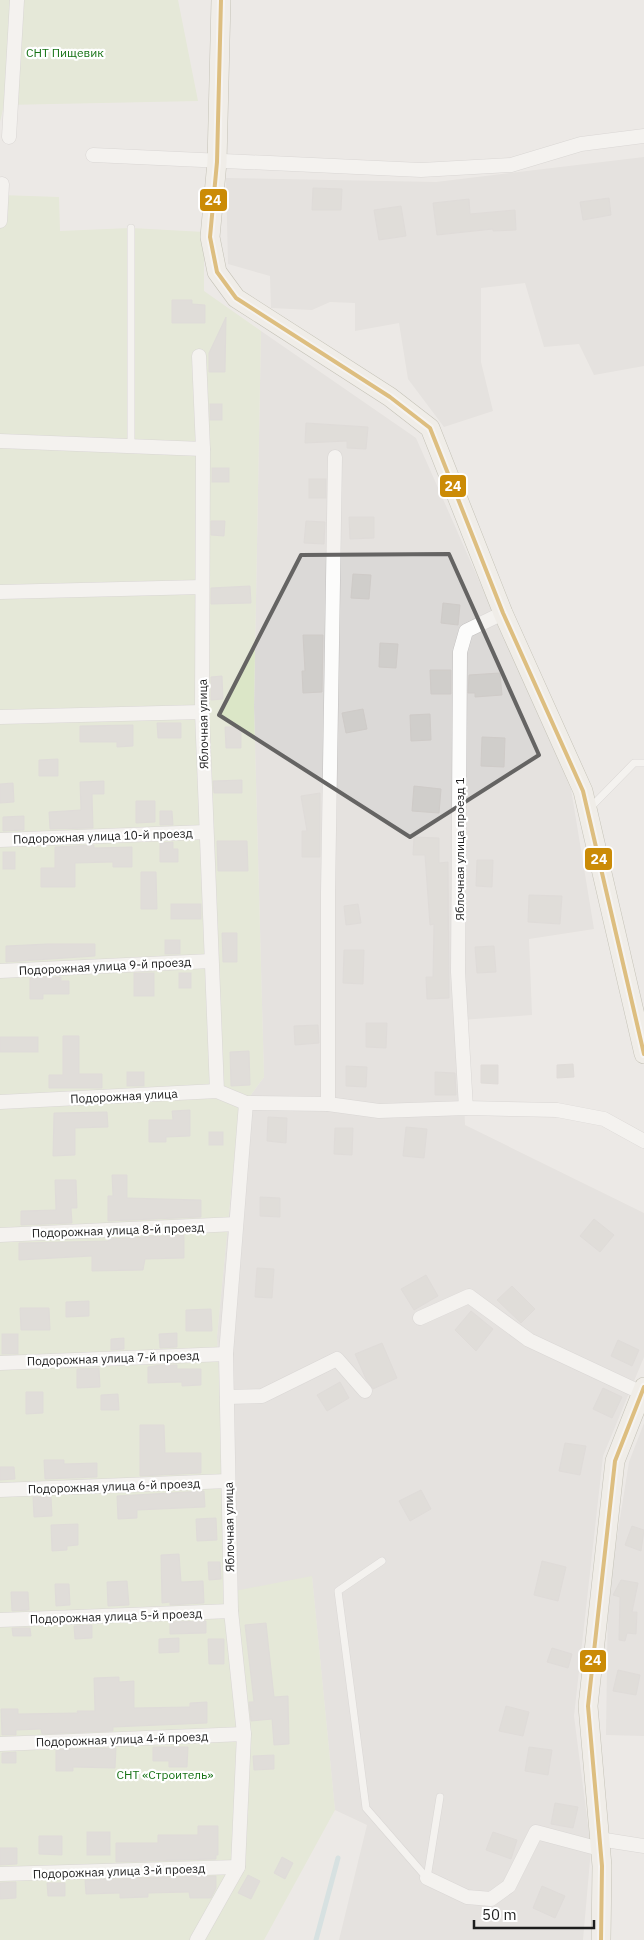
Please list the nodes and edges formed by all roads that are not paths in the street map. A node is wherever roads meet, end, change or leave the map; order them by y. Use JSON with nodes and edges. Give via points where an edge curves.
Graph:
{"nodes":[{"id":1,"x":17,"y":0,"type":"edge"},
{"id":2,"x":221,"y":0,"type":"edge"},
{"id":3,"x":644,"y":136,"type":"edge"},
{"id":4,"x":9,"y":137,"type":"dead end"},
{"id":5,"x":93,"y":155,"type":"dead end"},
{"id":6,"x":216,"y":162,"type":"junction"},
{"id":7,"x":2,"y":184,"type":"dead end"},
{"id":8,"x":0,"y":221,"type":"edge"},
{"id":9,"x":131,"y":228,"type":"dead end"},
{"id":10,"x":199,"y":356,"type":"dead end"},
{"id":11,"x":0,"y":441,"type":"edge"},
{"id":12,"x":131,"y":446,"type":"junction"},
{"id":13,"x":203,"y":448,"type":"junction"},
{"id":14,"x":335,"y":457,"type":"dead end"},
{"id":15,"x":202,"y":587,"type":"junction"},
{"id":16,"x":0,"y":592,"type":"edge"},
{"id":17,"x":503,"y":614,"type":"junction"},
{"id":18,"x":202,"y":712,"type":"junction"},
{"id":19,"x":0,"y":717,"type":"edge"},
{"id":20,"x":644,"y":763,"type":"edge"},
{"id":21,"x":588,"y":810,"type":"junction"},
{"id":22,"x":206,"y":832,"type":"junction"},
{"id":23,"x":0,"y":840,"type":"edge"},
{"id":24,"x":211,"y":961,"type":"junction"},
{"id":25,"x":0,"y":971,"type":"edge"},
{"id":26,"x":644,"y":1054,"type":"edge"},
{"id":27,"x":216,"y":1091,"type":"junction"},
{"id":28,"x":0,"y":1102,"type":"edge"},
{"id":29,"x":246,"y":1103,"type":"junction"},
{"id":30,"x":328,"y":1104,"type":"junction"},
{"id":31,"x":466,"y":1108,"type":"junction"},
{"id":32,"x":644,"y":1141,"type":"edge"},
{"id":33,"x":236,"y":1224,"type":"junction"},
{"id":34,"x":0,"y":1235,"type":"edge"},
{"id":35,"x":420,"y":1318,"type":"dead end"},
{"id":36,"x":226,"y":1354,"type":"junction"},
{"id":37,"x":0,"y":1363,"type":"edge"},
{"id":38,"x":643,"y":1390,"type":"edge"},
{"id":39,"x":365,"y":1391,"type":"dead end"},
{"id":40,"x":226,"y":1397,"type":"junction"},
{"id":41,"x":228,"y":1481,"type":"junction"},
{"id":42,"x":0,"y":1490,"type":"edge"},
{"id":43,"x":382,"y":1562,"type":"dead end"},
{"id":44,"x":231,"y":1611,"type":"junction"},
{"id":45,"x":0,"y":1620,"type":"edge"},
{"id":46,"x":244,"y":1734,"type":"junction"},
{"id":47,"x":0,"y":1744,"type":"edge"},
{"id":48,"x":440,"y":1797,"type":"dead end"},
{"id":49,"x":600,"y":1844,"type":"junction"},
{"id":50,"x":644,"y":1846,"type":"edge"},
{"id":51,"x":238,"y":1867,"type":"junction"},
{"id":52,"x":0,"y":1874,"type":"edge"},
{"id":53,"x":427,"y":1878,"type":"junction"},
{"id":54,"x":197,"y":1940,"type":"edge"},
{"id":55,"x":601,"y":1940,"type":"edge"}],
"edges":[{"from":1,"to":4,"type":"street"},
{"from":2,"to":6,"type":"street"},
{"from":3,"to":6,"type":"street","via":[[581,144],[498,166],[421,170]]},
{"from":5,"to":6,"type":"street"},
{"from":6,"to":17,"type":"street","via":[[210,237],[217,272],[236,298],[390,397],[430,428]]},
{"from":7,"to":8,"type":"street"},
{"from":9,"to":12,"type":"lane"},
{"from":10,"to":13,"type":"street","name":"Яблочная улица"},
{"from":11,"to":12,"type":"street"},
{"from":12,"to":13,"type":"street"},
{"from":13,"to":15,"type":"street","name":"Яблочная улица"},
{"from":14,"to":30,"type":"street"},
{"from":15,"to":16,"type":"street"},
{"from":15,"to":18,"type":"street","name":"Яблочная улица"},
{"from":17,"to":21,"type":"street","via":[[583,790]]},
{"from":17,"to":31,"type":"street","name":"Яблочная улица проезд 1","via":[[466,631],[460,652],[458,972]]},
{"from":18,"to":19,"type":"street"},
{"from":18,"to":22,"type":"street","name":"Яблочная улица"},
{"from":20,"to":21,"type":"lane","via":[[634,763]]},
{"from":21,"to":26,"type":"street"},
{"from":22,"to":23,"type":"street","name":"Подорожная улица 10-й проезд"},
{"from":22,"to":24,"type":"street","name":"Яблочная улица"},
{"from":24,"to":25,"type":"street","name":"Подорожная улица 9-й проезд"},
{"from":24,"to":27,"type":"street","name":"Яблочная улица"},
{"from":27,"to":28,"type":"street","name":"Подорожная улица"},
{"from":27,"to":29,"type":"street","name":"Подорожная улица"},
{"from":29,"to":30,"type":"street"},
{"from":29,"to":33,"type":"street","name":"Яблочная улица"},
{"from":30,"to":31,"type":"street","via":[[379,1111]]},
{"from":31,"to":32,"type":"street","via":[[557,1110],[604,1119]]},
{"from":33,"to":34,"type":"street","name":"Подорожная улица 8-й проезд"},
{"from":33,"to":36,"type":"street","name":"Яблочная улица"},
{"from":35,"to":38,"type":"street","via":[[469,1296],[530,1340]]},
{"from":36,"to":37,"type":"street","name":"Подорожная улица 7-й проезд"},
{"from":36,"to":40,"type":"street","name":"Яблочная улица"},
{"from":38,"to":49,"type":"street","via":[[615,1461],[588,1706]]},
{"from":39,"to":40,"type":"street","via":[[337,1359],[262,1396]]},
{"from":40,"to":41,"type":"street","name":"Яблочная улица"},
{"from":41,"to":42,"type":"street","name":"Подорожная улица 6-й проезд"},
{"from":41,"to":44,"type":"street","name":"Яблочная улица"},
{"from":43,"to":53,"type":"lane","via":[[338,1591],[366,1808]]},
{"from":44,"to":45,"type":"street","name":"Подорожная улица 5-й проезд"},
{"from":44,"to":46,"type":"street","name":"Яблочная улица"},
{"from":46,"to":47,"type":"street","name":"Подорожная улица 4-й проезд"},
{"from":46,"to":51,"type":"street","name":"Яблочная улица"},
{"from":48,"to":53,"type":"lane"},
{"from":49,"to":50,"type":"street"},
{"from":49,"to":53,"type":"street","via":[[536,1832],[509,1886],[491,1899],[467,1897]]},
{"from":49,"to":55,"type":"street"},
{"from":51,"to":52,"type":"street","name":"Подорожная улица 3-й проезд"},
{"from":51,"to":54,"type":"street","name":"Яблочная улица"}]}
